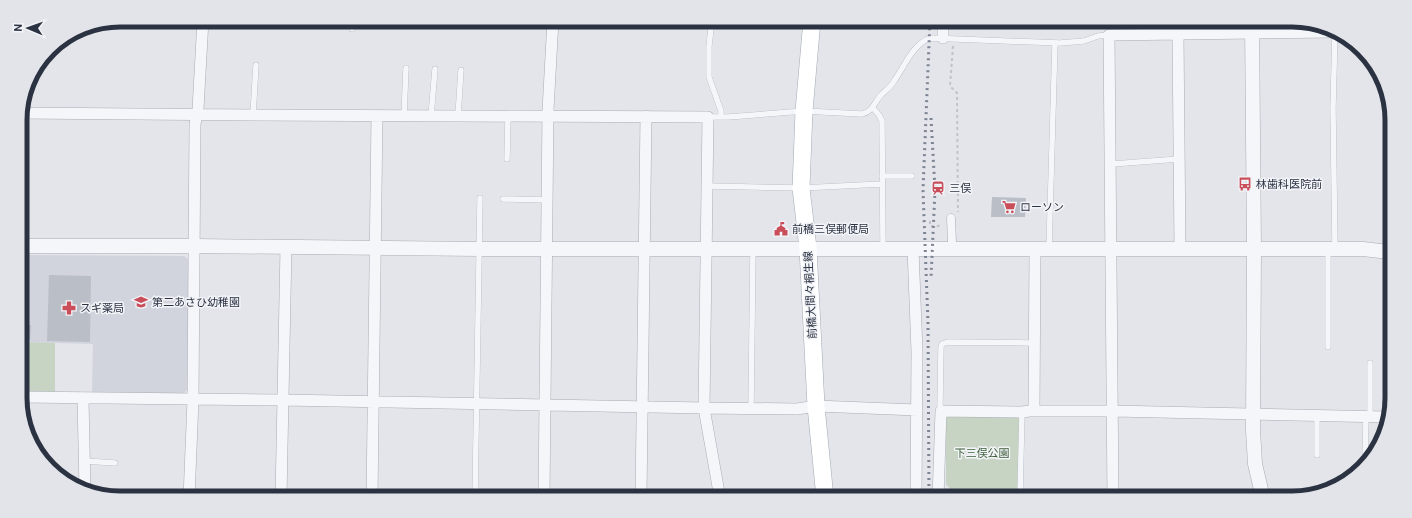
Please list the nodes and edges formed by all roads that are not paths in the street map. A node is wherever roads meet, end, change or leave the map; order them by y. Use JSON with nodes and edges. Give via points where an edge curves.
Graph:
{"nodes":[{"id":1,"x":203,"y":27,"type":"edge"},
{"id":2,"x":553,"y":27,"type":"edge"},
{"id":3,"x":711,"y":27,"type":"edge"},
{"id":4,"x":811,"y":27,"type":"edge"},
{"id":5,"x":945,"y":27,"type":"edge"},
{"id":6,"x":1252,"y":27,"type":"edge"},
{"id":7,"x":1318,"y":31,"type":"edge"},
{"id":8,"x":1178,"y":34,"type":"junction"},
{"id":9,"x":1109,"y":35,"type":"junction"},
{"id":10,"x":1335,"y":38,"type":"edge"},
{"id":11,"x":948,"y":39,"type":"junction"},
{"id":12,"x":1055,"y":43,"type":"junction"},
{"id":13,"x":256,"y":65,"type":"dead end"},
{"id":14,"x":406,"y":68,"type":"dead end"},
{"id":15,"x":434,"y":69,"type":"dead end"},
{"id":16,"x":461,"y":70,"type":"dead end"},
{"id":17,"x":873,"y":108,"type":"junction"},
{"id":18,"x":804,"y":111,"type":"junction"},
{"id":19,"x":27,"y":112,"type":"edge"},
{"id":20,"x":196,"y":115,"type":"junction"},
{"id":21,"x":253,"y":115,"type":"junction"},
{"id":22,"x":377,"y":116,"type":"junction"},
{"id":23,"x":404,"y":116,"type":"junction"},
{"id":24,"x":431,"y":116,"type":"junction"},
{"id":25,"x":458,"y":116,"type":"junction"},
{"id":26,"x":508,"y":116,"type":"junction"},
{"id":27,"x":549,"y":116,"type":"junction"},
{"id":28,"x":646,"y":116,"type":"junction"},
{"id":29,"x":708,"y":117,"type":"junction"},
{"id":30,"x":721,"y":117,"type":"junction"},
{"id":31,"x":507,"y":159,"type":"dead end"},
{"id":32,"x":1179,"y":159,"type":"junction"},
{"id":33,"x":1110,"y":162,"type":"junction"},
{"id":34,"x":882,"y":176,"type":"junction"},
{"id":35,"x":912,"y":176,"type":"dead end"},
{"id":36,"x":882,"y":184,"type":"junction"},
{"id":37,"x":707,"y":186,"type":"junction"},
{"id":38,"x":801,"y":188,"type":"junction"},
{"id":39,"x":480,"y":198,"type":"dead end"},
{"id":40,"x":503,"y":199,"type":"dead end"},
{"id":41,"x":548,"y":200,"type":"junction"},
{"id":42,"x":951,"y":221,"type":"road end"},
{"id":43,"x":952,"y":243,"type":"dead end"},
{"id":44,"x":27,"y":246,"type":"edge"},
{"id":45,"x":195,"y":246,"type":"junction"},
{"id":46,"x":286,"y":247,"type":"junction"},
{"id":47,"x":376,"y":247,"type":"junction"},
{"id":48,"x":479,"y":248,"type":"junction"},
{"id":49,"x":547,"y":248,"type":"junction"},
{"id":50,"x":808,"y":248,"type":"junction"},
{"id":51,"x":1110,"y":248,"type":"junction"},
{"id":52,"x":645,"y":249,"type":"junction"},
{"id":53,"x":706,"y":249,"type":"junction"},
{"id":54,"x":753,"y":249,"type":"junction"},
{"id":55,"x":883,"y":249,"type":"junction"},
{"id":56,"x":913,"y":249,"type":"junction"},
{"id":57,"x":1180,"y":249,"type":"junction"},
{"id":58,"x":1254,"y":249,"type":"junction"},
{"id":59,"x":1042,"y":250,"type":"junction"},
{"id":60,"x":1332,"y":250,"type":"junction"},
{"id":61,"x":1385,"y":252,"type":"edge"},
{"id":62,"x":1034,"y":343,"type":"junction"},
{"id":63,"x":1328,"y":347,"type":"dead end"},
{"id":64,"x":1370,"y":364,"type":"dead end"},
{"id":65,"x":27,"y":397,"type":"edge"},
{"id":66,"x":83,"y":399,"type":"junction"},
{"id":67,"x":193,"y":400,"type":"junction"},
{"id":68,"x":283,"y":400,"type":"junction"},
{"id":69,"x":373,"y":402,"type":"junction"},
{"id":70,"x":476,"y":404,"type":"junction"},
{"id":71,"x":545,"y":405,"type":"junction"},
{"id":72,"x":642,"y":406,"type":"junction"},
{"id":73,"x":816,"y":406,"type":"junction"},
{"id":74,"x":704,"y":408,"type":"junction"},
{"id":75,"x":751,"y":408,"type":"junction"},
{"id":76,"x":917,"y":410,"type":"junction"},
{"id":77,"x":941,"y":411,"type":"junction"},
{"id":78,"x":1034,"y":411,"type":"junction"},
{"id":79,"x":1112,"y":411,"type":"junction"},
{"id":80,"x":1022,"y":412,"type":"junction"},
{"id":81,"x":1252,"y":415,"type":"junction"},
{"id":82,"x":1317,"y":416,"type":"junction"},
{"id":83,"x":1368,"y":416,"type":"junction"},
{"id":84,"x":1383,"y":417,"type":"edge"},
{"id":85,"x":1317,"y":455,"type":"dead end"},
{"id":86,"x":1365,"y":456,"type":"edge"},
{"id":87,"x":85,"y":461,"type":"junction"},
{"id":88,"x":115,"y":462,"type":"dead end"},
{"id":89,"x":85,"y":484,"type":"edge"},
{"id":90,"x":189,"y":491,"type":"edge"},
{"id":91,"x":281,"y":491,"type":"edge"},
{"id":92,"x":372,"y":491,"type":"edge"},
{"id":93,"x":475,"y":491,"type":"edge"},
{"id":94,"x":544,"y":491,"type":"edge"},
{"id":95,"x":641,"y":491,"type":"edge"},
{"id":96,"x":719,"y":491,"type":"edge"},
{"id":97,"x":824,"y":491,"type":"edge"},
{"id":98,"x":916,"y":491,"type":"edge"},
{"id":99,"x":938,"y":491,"type":"edge"},
{"id":100,"x":1020,"y":491,"type":"edge"},
{"id":101,"x":1113,"y":491,"type":"edge"},
{"id":102,"x":1261,"y":491,"type":"edge"}],
"edges":[{"from":1,"to":20,"type":"street"},
{"from":2,"to":27,"type":"street"},
{"from":3,"to":30,"type":"lane","via":[[710,77]]},
{"from":4,"to":18,"type":"main road","name":"前橋大間々桐生線"},
{"from":5,"to":11,"type":"street"},
{"from":6,"to":7,"type":"street"},
{"from":6,"to":8,"type":"street"},
{"from":6,"to":58,"type":"street"},
{"from":8,"to":9,"type":"street"},
{"from":8,"to":32,"type":"street"},
{"from":9,"to":12,"type":"lane","via":[[1084,41]]},
{"from":9,"to":33,"type":"street"},
{"from":10,"to":60,"type":"lane"},
{"from":11,"to":12,"type":"lane"},
{"from":11,"to":17,"type":"lane","via":[[930,38],[919,43],[894,82]]},
{"from":12,"to":59,"type":"lane"},
{"from":13,"to":21,"type":"lane"},
{"from":14,"to":23,"type":"lane"},
{"from":15,"to":24,"type":"lane"},
{"from":16,"to":25,"type":"lane"},
{"from":17,"to":18,"type":"lane","via":[[862,114]]},
{"from":17,"to":34,"type":"lane","via":[[882,121]]},
{"from":18,"to":30,"type":"lane"},
{"from":18,"to":38,"type":"main road","name":"前橋大間々桐生線"},
{"from":19,"to":20,"type":"street"},
{"from":20,"to":21,"type":"street"},
{"from":20,"to":45,"type":"street"},
{"from":21,"to":22,"type":"street"},
{"from":22,"to":23,"type":"street"},
{"from":22,"to":47,"type":"street"},
{"from":23,"to":24,"type":"street"},
{"from":24,"to":25,"type":"street"},
{"from":25,"to":26,"type":"street"},
{"from":26,"to":27,"type":"street"},
{"from":26,"to":31,"type":"lane"},
{"from":27,"to":28,"type":"street"},
{"from":27,"to":41,"type":"street"},
{"from":28,"to":29,"type":"street"},
{"from":28,"to":52,"type":"street"},
{"from":29,"to":30,"type":"lane"},
{"from":29,"to":37,"type":"street"},
{"from":32,"to":33,"type":"lane","via":[[1112,164]]},
{"from":32,"to":57,"type":"street"},
{"from":33,"to":51,"type":"street"},
{"from":34,"to":35,"type":"lane"},
{"from":34,"to":36,"type":"lane"},
{"from":36,"to":38,"type":"lane"},
{"from":36,"to":55,"type":"lane"},
{"from":37,"to":38,"type":"lane"},
{"from":37,"to":53,"type":"street"},
{"from":38,"to":50,"type":"main road","name":"前橋大間々桐生線"},
{"from":39,"to":48,"type":"lane"},
{"from":40,"to":41,"type":"lane"},
{"from":41,"to":49,"type":"street"},
{"from":42,"to":43,"type":"street"},
{"from":44,"to":45,"type":"street"},
{"from":45,"to":46,"type":"street"},
{"from":45,"to":67,"type":"street"},
{"from":46,"to":47,"type":"street"},
{"from":46,"to":68,"type":"street"},
{"from":47,"to":48,"type":"street"},
{"from":47,"to":69,"type":"street"},
{"from":48,"to":49,"type":"street"},
{"from":48,"to":70,"type":"lane"},
{"from":49,"to":52,"type":"street"},
{"from":49,"to":71,"type":"street"},
{"from":50,"to":54,"type":"street"},
{"from":50,"to":55,"type":"street"},
{"from":50,"to":73,"type":"main road","name":"前橋大間々桐生線"},
{"from":51,"to":57,"type":"street"},
{"from":51,"to":59,"type":"street"},
{"from":51,"to":79,"type":"street"},
{"from":52,"to":53,"type":"street"},
{"from":52,"to":72,"type":"street"},
{"from":53,"to":54,"type":"street"},
{"from":53,"to":74,"type":"street"},
{"from":54,"to":75,"type":"lane"},
{"from":55,"to":56,"type":"street"},
{"from":56,"to":59,"type":"street"},
{"from":56,"to":76,"type":"street"},
{"from":57,"to":58,"type":"street"},
{"from":58,"to":60,"type":"street"},
{"from":58,"to":81,"type":"street"},
{"from":59,"to":62,"type":"street"},
{"from":60,"to":61,"type":"street"},
{"from":60,"to":63,"type":"lane"},
{"from":62,"to":77,"type":"lane","via":[[942,344]]},
{"from":62,"to":78,"type":"street"},
{"from":64,"to":83,"type":"lane"},
{"from":65,"to":66,"type":"street"},
{"from":66,"to":67,"type":"street"},
{"from":66,"to":87,"type":"street"},
{"from":67,"to":68,"type":"street"},
{"from":67,"to":90,"type":"street"},
{"from":68,"to":69,"type":"street"},
{"from":68,"to":91,"type":"street"},
{"from":69,"to":70,"type":"street"},
{"from":69,"to":92,"type":"street"},
{"from":70,"to":71,"type":"street"},
{"from":70,"to":93,"type":"lane"},
{"from":71,"to":72,"type":"street"},
{"from":71,"to":94,"type":"street"},
{"from":72,"to":74,"type":"street"},
{"from":72,"to":95,"type":"street"},
{"from":73,"to":75,"type":"street"},
{"from":73,"to":76,"type":"street"},
{"from":73,"to":97,"type":"main road","name":"前橋大間々桐生線"},
{"from":74,"to":75,"type":"street"},
{"from":74,"to":96,"type":"street"},
{"from":76,"to":98,"type":"street"},
{"from":77,"to":80,"type":"street"},
{"from":77,"to":99,"type":"street"},
{"from":78,"to":79,"type":"street"},
{"from":78,"to":80,"type":"street"},
{"from":79,"to":81,"type":"street"},
{"from":79,"to":101,"type":"street"},
{"from":80,"to":100,"type":"lane"},
{"from":81,"to":82,"type":"street"},
{"from":81,"to":102,"type":"street","via":[[1255,464]]},
{"from":82,"to":83,"type":"street"},
{"from":82,"to":85,"type":"lane"},
{"from":83,"to":84,"type":"street"},
{"from":83,"to":86,"type":"lane"},
{"from":87,"to":88,"type":"lane"},
{"from":87,"to":89,"type":"street"}]}
